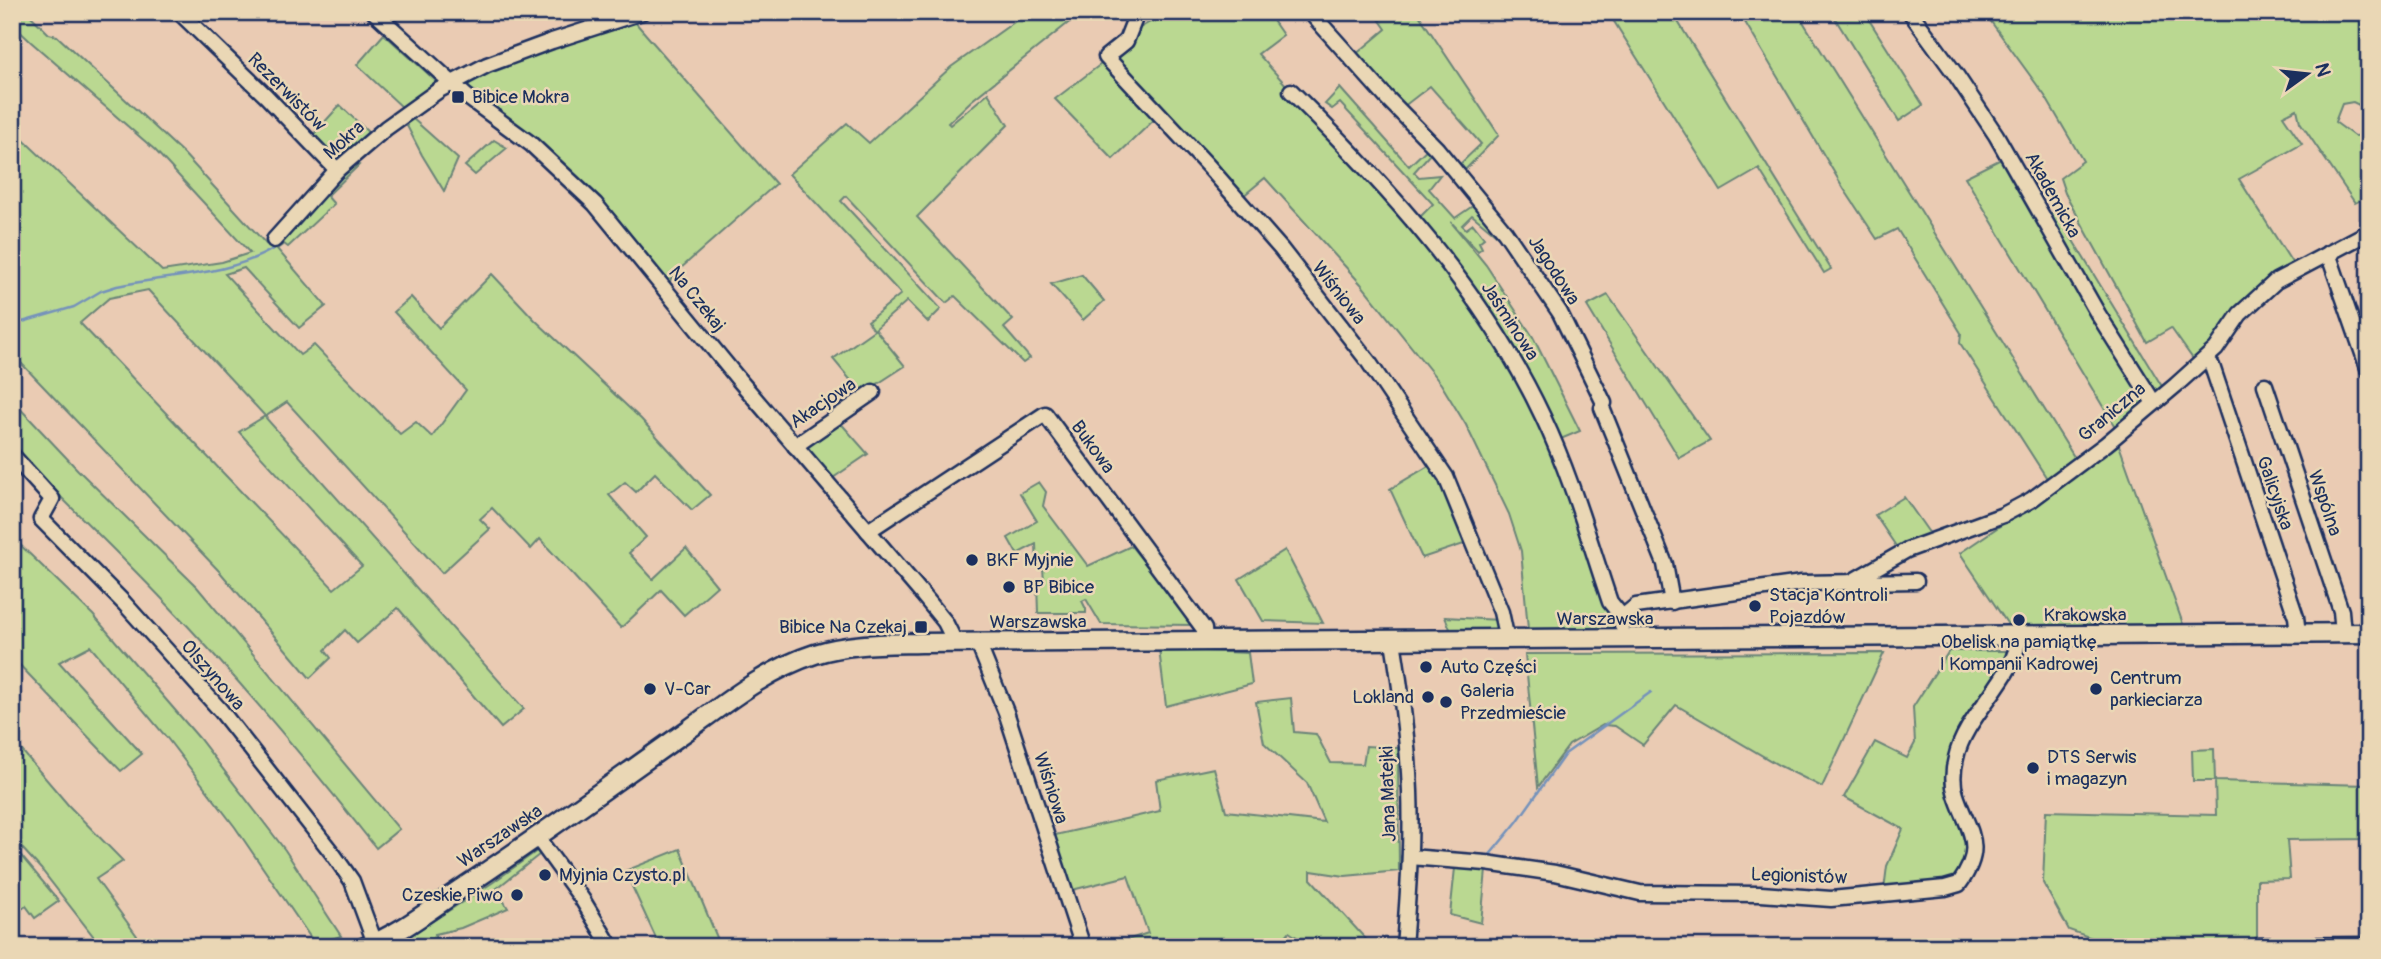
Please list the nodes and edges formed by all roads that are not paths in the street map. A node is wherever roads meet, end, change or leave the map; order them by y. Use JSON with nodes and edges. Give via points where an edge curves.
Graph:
{"nodes":[{"id":1,"x":179,"y":12,"type":"edge"},
{"id":2,"x":374,"y":12,"type":"edge"},
{"id":3,"x":642,"y":12,"type":"edge"},
{"id":4,"x":1137,"y":12,"type":"edge"},
{"id":5,"x":1310,"y":12,"type":"edge"},
{"id":6,"x":1910,"y":12,"type":"edge"},
{"id":7,"x":451,"y":83,"type":"junction"},
{"id":8,"x":1291,"y":91,"type":"dead end"},
{"id":9,"x":337,"y":170,"type":"junction"},
{"id":10,"x":2369,"y":232,"type":"edge"},
{"id":11,"x":274,"y":240,"type":"dead end"},
{"id":12,"x":2328,"y":253,"type":"junction"},
{"id":13,"x":2212,"y":366,"type":"dead end"},
{"id":14,"x":2369,"y":371,"type":"edge"},
{"id":15,"x":2265,"y":385,"type":"dead end"},
{"id":16,"x":873,"y":392,"type":"dead end"},
{"id":17,"x":2154,"y":402,"type":"junction"},
{"id":18,"x":795,"y":446,"type":"junction"},
{"id":19,"x":12,"y":455,"type":"edge"},
{"id":20,"x":868,"y":531,"type":"junction"},
{"id":21,"x":1916,"y":581,"type":"dead end"},
{"id":22,"x":1851,"y":582,"type":"junction"},
{"id":23,"x":1672,"y":602,"type":"junction"},
{"id":24,"x":1623,"y":618,"type":"junction"},
{"id":25,"x":2298,"y":633,"type":"junction"},
{"id":26,"x":2343,"y":633,"type":"junction"},
{"id":27,"x":2369,"y":633,"type":"edge"},
{"id":28,"x":2018,"y":636,"type":"junction"},
{"id":29,"x":1800,"y":638,"type":"joint"},
{"id":30,"x":1507,"y":640,"type":"junction"},
{"id":31,"x":1623,"y":640,"type":"junction"},
{"id":32,"x":1393,"y":641,"type":"junction"},
{"id":33,"x":1205,"y":642,"type":"junction"},
{"id":34,"x":956,"y":643,"type":"junction"},
{"id":35,"x":978,"y":643,"type":"junction"},
{"id":36,"x":537,"y":837,"type":"junction"},
{"id":37,"x":1410,"y":857,"type":"junction"},
{"id":38,"x":370,"y":945,"type":"edge"},
{"id":39,"x":2369,"y":945,"type":"edge"},
{"id":40,"x":2259,"y":946,"type":"edge"},
{"id":41,"x":611,"y":947,"type":"edge"},
{"id":42,"x":1083,"y":947,"type":"edge"},
{"id":43,"x":1404,"y":947,"type":"edge"}],
"edges":[{"from":1,"to":9,"type":"street","name":"Rezerwistów"},
{"from":2,"to":7,"type":"street","name":"Na Czekaj"},
{"from":3,"to":7,"type":"street","name":"Mokra","via":[[487,65]]},
{"from":4,"to":30,"type":"street","name":"Wiśniowa","via":[[1126,41],[1106,57],[1281,249],[1376,372],[1446,477],[1501,612]]},
{"from":5,"to":23,"type":"street","name":"Jagodowa","via":[[1437,149],[1505,232],[1560,313],[1604,402],[1602,408],[1665,564]]},
{"from":6,"to":17,"type":"street","name":"Akademicka","via":[[1996,135]]},
{"from":7,"to":9,"type":"street","name":"Mokra","via":[[386,128]]},
{"from":7,"to":18,"type":"street","name":"Na Czekaj","via":[[531,144],[595,204]]},
{"from":8,"to":24,"type":"street","name":"Jaśminowa","via":[[1420,229],[1497,333],[1544,419],[1610,602]]},
{"from":9,"to":11,"type":"street","name":"Mokra"},
{"from":10,"to":12,"type":"street","name":"Graniczna"},
{"from":12,"to":14,"type":"street"},
{"from":12,"to":17,"type":"street","name":"Graniczna","via":[[2262,292],[2216,349]]},
{"from":13,"to":25,"type":"street","name":"Galicyjska"},
{"from":15,"to":26,"type":"street","name":"Wspólna","via":[[2341,611]]},
{"from":16,"to":18,"type":"street","name":"Akacjowa"},
{"from":17,"to":22,"type":"street","name":"Graniczna","via":[[2031,500],[1907,550]]},
{"from":18,"to":20,"type":"street","name":"Na Czekaj"},
{"from":19,"to":38,"type":"street","name":"Olszynowa","via":[[52,499],[41,519],[221,711],[333,854],[352,881]]},
{"from":20,"to":33,"type":"street","name":"Bukowa","via":[[1045,414],[1204,629]]},
{"from":20,"to":34,"type":"street","name":"Na Czekaj","via":[[945,622]]},
{"from":21,"to":22,"type":"street","name":"Graniczna"},
{"from":22,"to":23,"type":"street","name":"Graniczna","via":[[1802,583]]},
{"from":23,"to":24,"type":"street","name":"Graniczna","via":[[1636,606]]},
{"from":24,"to":31,"type":"street"},
{"from":25,"to":26,"type":"main road","name":"Krakowska"},
{"from":25,"to":28,"type":"main road","name":"Krakowska"},
{"from":26,"to":27,"type":"main road","name":"Krakowska"},
{"from":28,"to":29,"type":"main road","name":"Krakowska"},
{"from":28,"to":37,"type":"street","name":"Legionistów","via":[[2015,659],[1956,754],[1954,786],[1973,848],[1971,863],[1959,884],[1831,900],[1640,893],[1555,873]]},
{"from":29,"to":31,"type":"main road","name":"Warszawska"},
{"from":30,"to":31,"type":"main road","name":"Warszawska"},
{"from":30,"to":32,"type":"main road","name":"Warszawska"},
{"from":32,"to":33,"type":"main road","name":"Warszawska"},
{"from":32,"to":37,"type":"street","name":"Jana Matejki","via":[[1410,791]]},
{"from":33,"to":35,"type":"main road","name":"Warszawska"},
{"from":34,"to":35,"type":"main road","name":"Warszawska"},
{"from":34,"to":36,"type":"main road","name":"Warszawska","via":[[847,647],[782,667]]},
{"from":35,"to":42,"type":"street","name":"Wiśniowa","via":[[1006,712]]},
{"from":36,"to":38,"type":"main road","name":"Warszawska","via":[[426,913]]},
{"from":36,"to":41,"type":"street"},
{"from":37,"to":43,"type":"street","name":"Jana Matejki"},
{"from":39,"to":40,"type":"street"}]}
